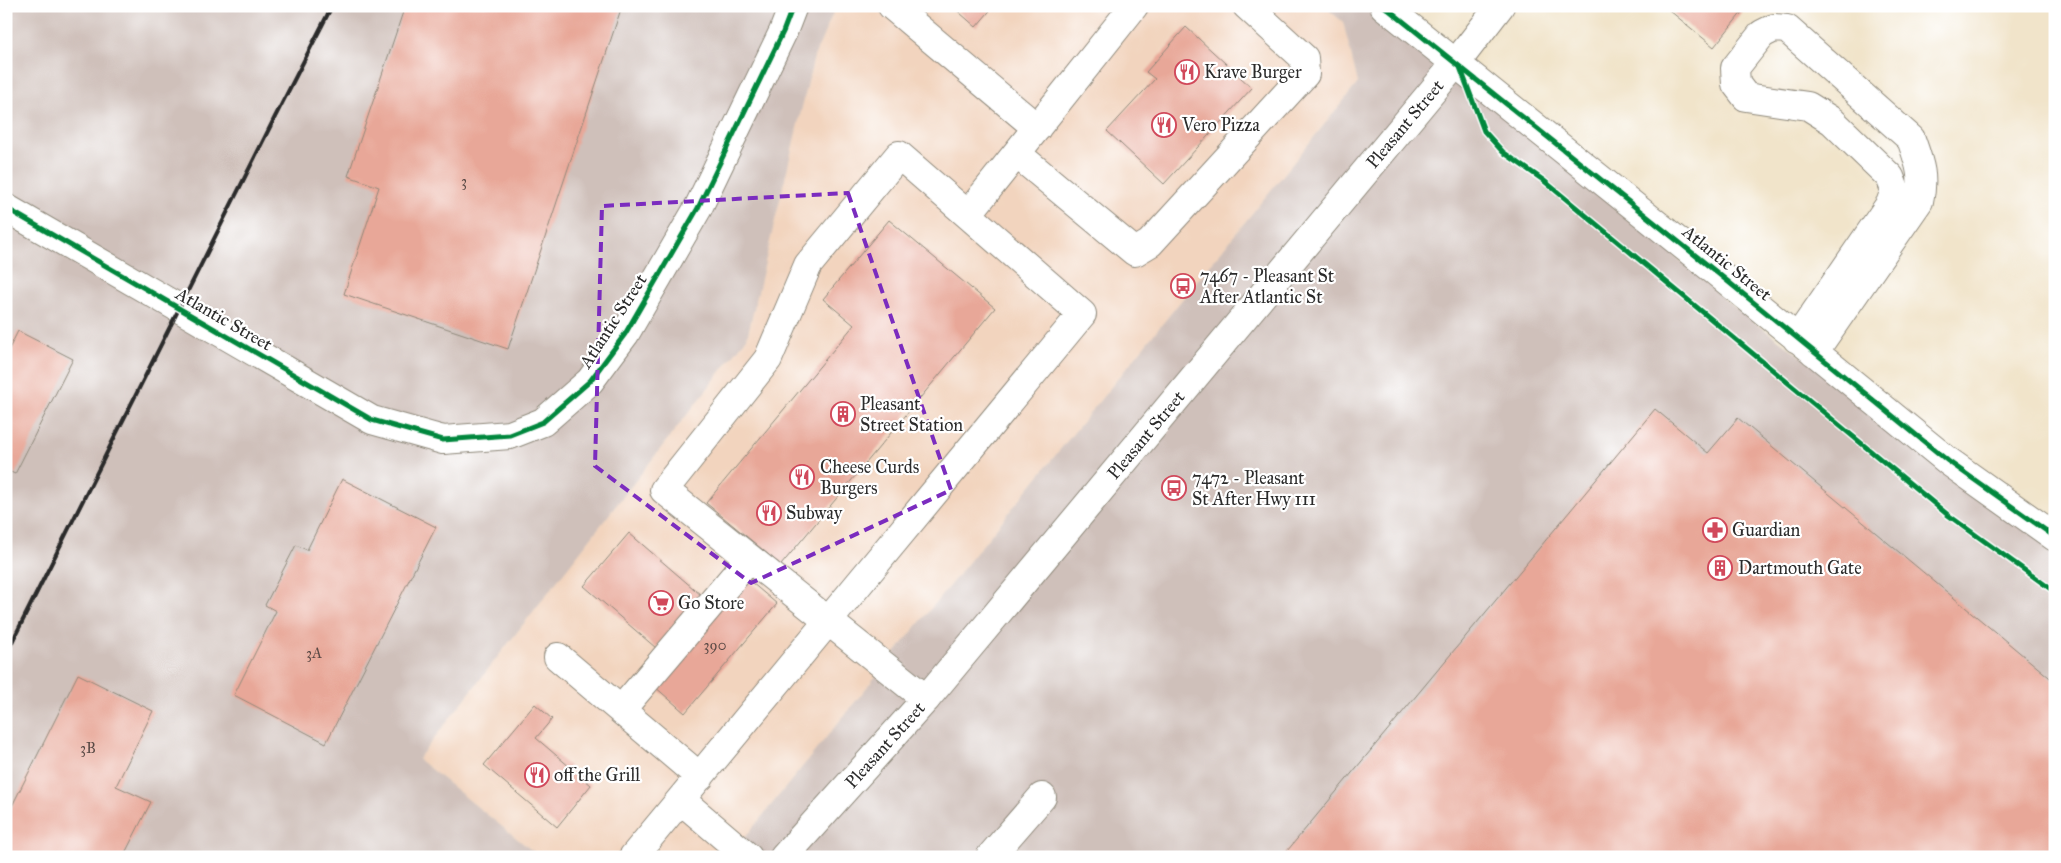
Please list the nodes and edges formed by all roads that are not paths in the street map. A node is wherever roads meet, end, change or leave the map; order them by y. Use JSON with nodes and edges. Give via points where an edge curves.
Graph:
{"nodes":[{"id":1,"x":793,"y":6,"type":"edge"},
{"id":2,"x":892,"y":6,"type":"edge"},
{"id":3,"x":1134,"y":6,"type":"edge"},
{"id":4,"x":1247,"y":6,"type":"edge"},
{"id":5,"x":1384,"y":6,"type":"edge"},
{"id":6,"x":1500,"y":6,"type":"edge"},
{"id":7,"x":1456,"y":63,"type":"junction"},
{"id":8,"x":1037,"y":128,"type":"junction"},
{"id":9,"x":1017,"y":154,"type":"junction"},
{"id":10,"x":6,"y":208,"type":"edge"},
{"id":11,"x":968,"y":214,"type":"junction"},
{"id":12,"x":1806,"y":346,"type":"junction"},
{"id":13,"x":2055,"y":537,"type":"edge"},
{"id":14,"x":749,"y":559,"type":"junction"},
{"id":15,"x":828,"y":622,"type":"junction"},
{"id":16,"x":558,"y":657,"type":"dead end"},
{"id":17,"x":926,"y":699,"type":"junction"},
{"id":18,"x":621,"y":710,"type":"junction"},
{"id":19,"x":700,"y":776,"type":"junction"},
{"id":20,"x":1042,"y":797,"type":"dead end"},
{"id":21,"x":681,"y":800,"type":"junction"},
{"id":22,"x":633,"y":857,"type":"edge"},
{"id":23,"x":748,"y":857,"type":"edge"},
{"id":24,"x":784,"y":857,"type":"edge"},
{"id":25,"x":990,"y":857,"type":"edge"}],
"edges":[{"from":1,"to":10,"type":"street","name":"Atlantic Street","via":[[698,208],[625,334],[590,381],[543,422],[510,435],[443,440],[372,420]]},
{"from":2,"to":8,"type":"street"},
{"from":3,"to":8,"type":"street"},
{"from":4,"to":9,"type":"street","via":[[1304,58],[1304,74],[1150,243],[1135,252]]},
{"from":5,"to":7,"type":"street","name":"Atlantic Street"},
{"from":6,"to":7,"type":"street","name":"Pleasant Street"},
{"from":7,"to":12,"type":"street","name":"Atlantic Street"},
{"from":7,"to":17,"type":"street","name":"Pleasant Street"},
{"from":8,"to":9,"type":"street"},
{"from":9,"to":11,"type":"street"},
{"from":11,"to":14,"type":"street","via":[[899,155],[808,265],[768,359],[664,490]]},
{"from":11,"to":15,"type":"street","via":[[1082,314]]},
{"from":12,"to":12,"type":"street","via":[[1890,204],[1895,190],[1890,177],[1832,121],[1808,106],[1746,97],[1736,84],[1735,68],[1762,34],[1774,28],[1787,29],[1911,139],[1923,183],[1919,201]]},
{"from":12,"to":13,"type":"street","name":"Atlantic Street","via":[[1948,461]]},
{"from":14,"to":15,"type":"street"},
{"from":14,"to":18,"type":"street"},
{"from":15,"to":17,"type":"street"},
{"from":15,"to":19,"type":"street"},
{"from":16,"to":18,"type":"street"},
{"from":17,"to":24,"type":"street","name":"Pleasant Street"},
{"from":18,"to":19,"type":"street"},
{"from":19,"to":21,"type":"street"},
{"from":20,"to":25,"type":"street"},
{"from":21,"to":22,"type":"street"},
{"from":21,"to":23,"type":"street"}]}
